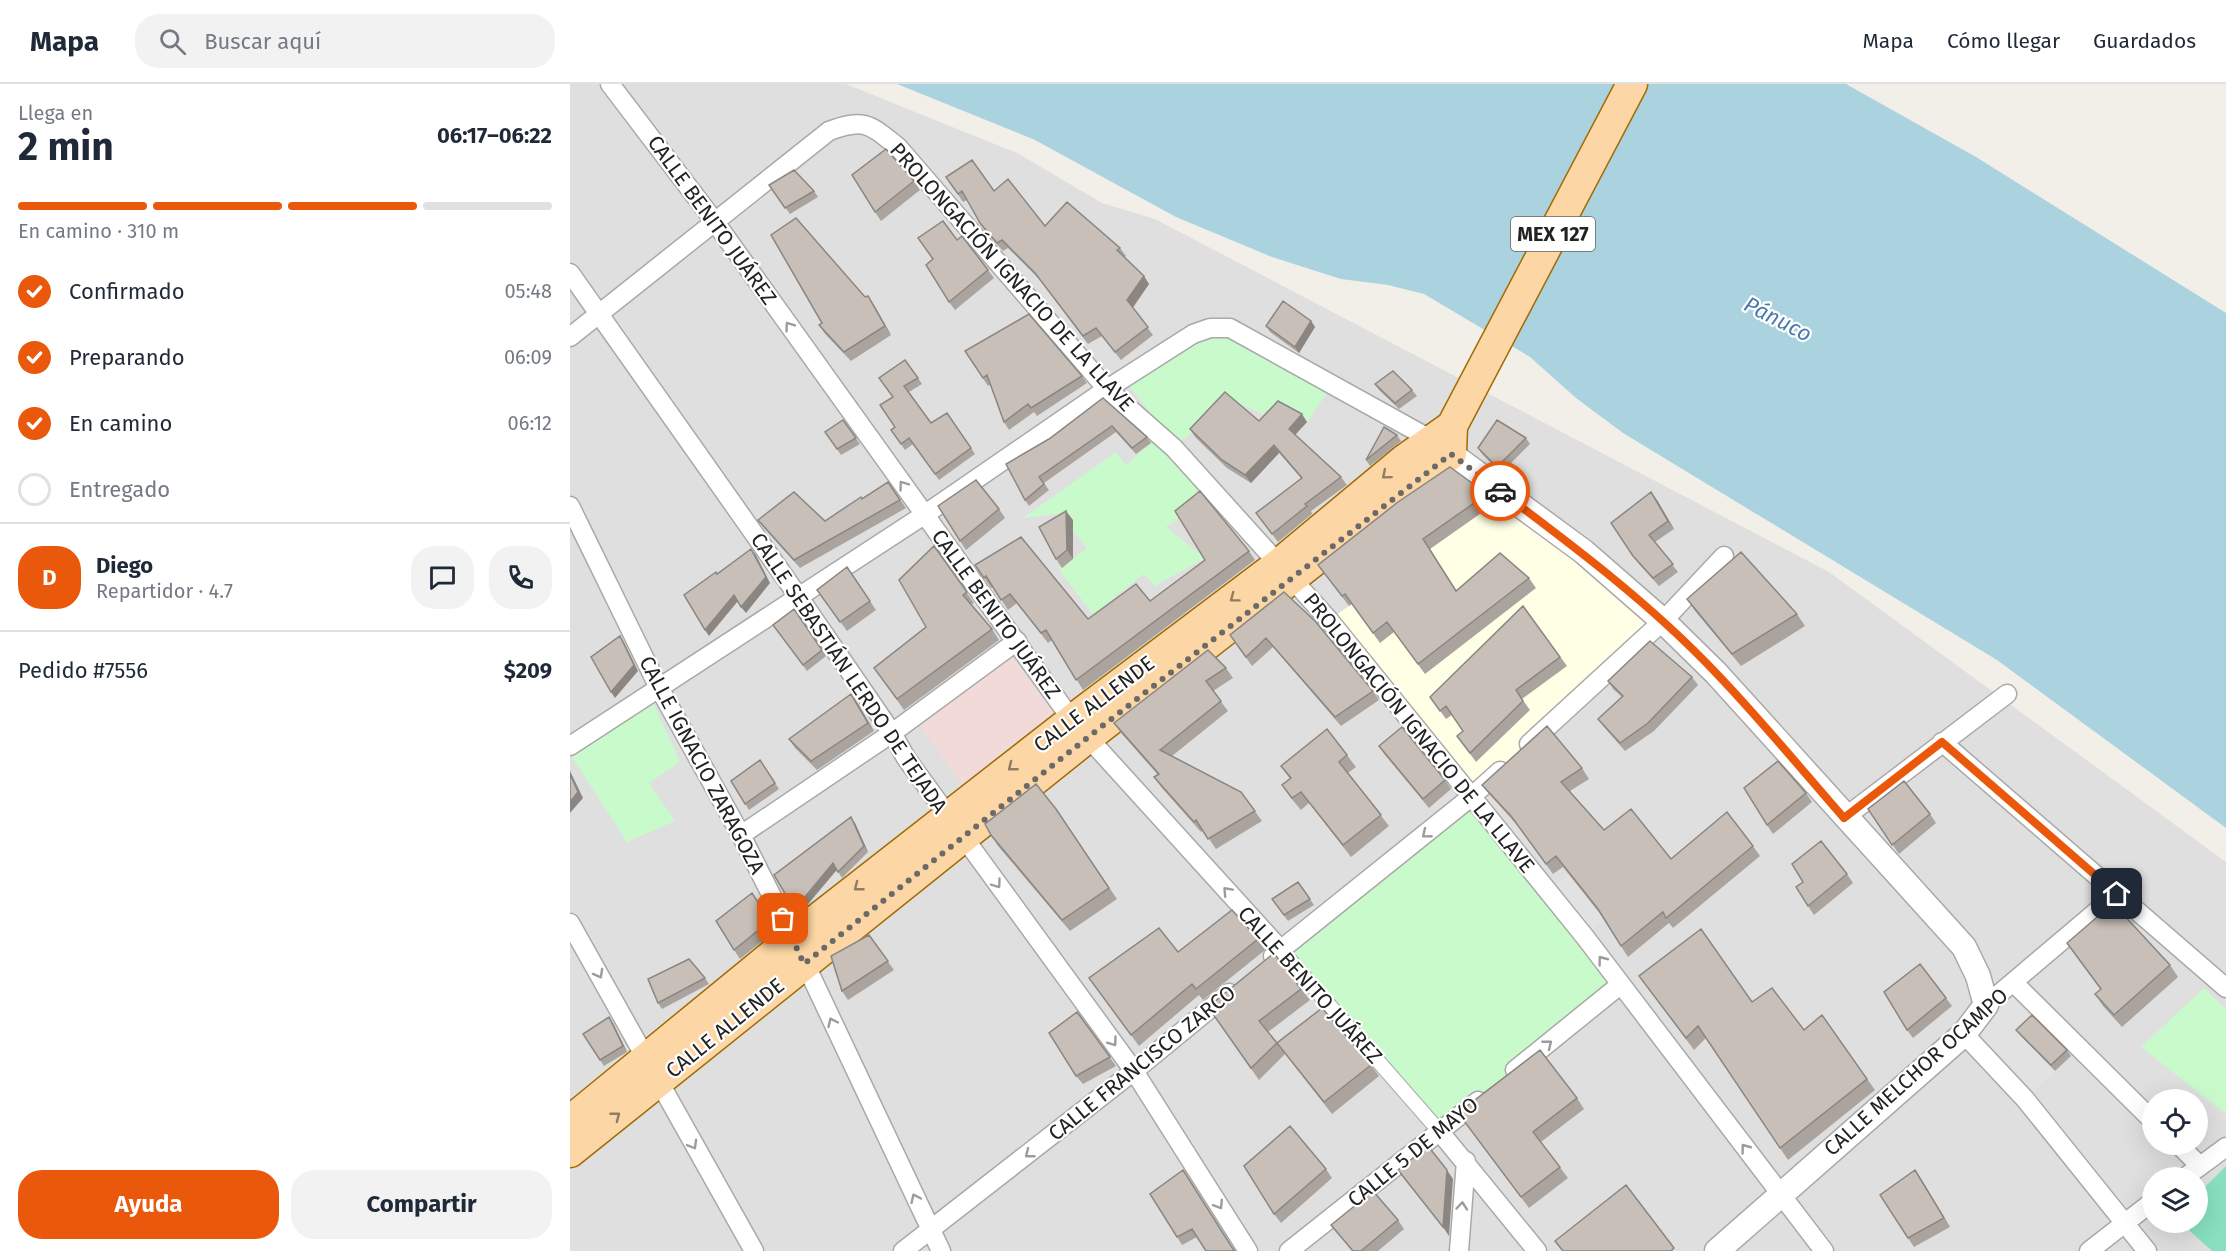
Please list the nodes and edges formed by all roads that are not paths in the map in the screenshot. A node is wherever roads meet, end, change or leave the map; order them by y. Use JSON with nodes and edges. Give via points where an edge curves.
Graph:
{"nodes":[{"id":1,"x":610,"y":84,"type":"edge"},
{"id":2,"x":1632,"y":84,"type":"edge"},
{"id":3,"x":715,"y":222,"type":"junction"},
{"id":4,"x":570,"y":273,"type":"edge"},
{"id":5,"x":598,"y":314,"type":"junction"},
{"id":6,"x":570,"y":337,"type":"edge"},
{"id":7,"x":1107,"y":388,"type":"junction"},
{"id":8,"x":1445,"y":440,"type":"junction"},
{"id":9,"x":570,"y":506,"type":"edge"},
{"id":10,"x":924,"y":515,"type":"junction"},
{"id":11,"x":1724,"y":556,"type":"dead end"},
{"id":12,"x":1286,"y":572,"type":"junction"},
{"id":13,"x":798,"y":596,"type":"junction"},
{"id":14,"x":1663,"y":621,"type":"junction"},
{"id":15,"x":1017,"y":641,"type":"junction"},
{"id":16,"x":658,"y":686,"type":"junction"},
{"id":17,"x":2007,"y":694,"type":"dead end"},
{"id":18,"x":1079,"y":729,"type":"junction"},
{"id":19,"x":892,"y":733,"type":"junction"},
{"id":20,"x":1942,"y":742,"type":"junction"},
{"id":21,"x":570,"y":746,"type":"edge"},
{"id":22,"x":1471,"y":797,"type":"junction"},
{"id":23,"x":1844,"y":818,"type":"junction"},
{"id":24,"x":955,"y":827,"type":"junction"},
{"id":25,"x":741,"y":835,"type":"junction"},
{"id":26,"x":2117,"y":894,"type":"junction"},
{"id":27,"x":572,"y":930,"type":"edge"},
{"id":28,"x":1281,"y":950,"type":"junction"},
{"id":29,"x":798,"y":951,"type":"junction"},
{"id":30,"x":1263,"y":965,"type":"edge"},
{"id":31,"x":1244,"y":980,"type":"edge"},
{"id":32,"x":2014,"y":983,"type":"junction"},
{"id":33,"x":1620,"y":985,"type":"junction"},
{"id":34,"x":2226,"y":988,"type":"edge"},
{"id":35,"x":1986,"y":1005,"type":"junction"},
{"id":36,"x":1964,"y":1034,"type":"junction"},
{"id":37,"x":652,"y":1071,"type":"junction"},
{"id":38,"x":1134,"y":1071,"type":"junction"},
{"id":39,"x":2142,"y":1110,"type":"edge"},
{"id":40,"x":570,"y":1121,"type":"edge"},
{"id":41,"x":1440,"y":1132,"type":"junction"},
{"id":42,"x":2226,"y":1147,"type":"edge"},
{"id":43,"x":570,"y":1152,"type":"edge"},
{"id":44,"x":2189,"y":1155,"type":"edge"},
{"id":45,"x":1466,"y":1161,"type":"junction"},
{"id":46,"x":2200,"y":1166,"type":"joint"},
{"id":47,"x":1781,"y":1195,"type":"junction"},
{"id":48,"x":2142,"y":1210,"type":"edge"},
{"id":49,"x":2124,"y":1224,"type":"junction"},
{"id":50,"x":930,"y":1230,"type":"junction"},
{"id":51,"x":754,"y":1251,"type":"edge"},
{"id":52,"x":903,"y":1251,"type":"edge"},
{"id":53,"x":941,"y":1251,"type":"edge"},
{"id":54,"x":1248,"y":1251,"type":"edge"},
{"id":55,"x":1289,"y":1251,"type":"edge"},
{"id":56,"x":1459,"y":1251,"type":"edge"},
{"id":57,"x":1537,"y":1251,"type":"edge"},
{"id":58,"x":1717,"y":1251,"type":"edge"},
{"id":59,"x":1824,"y":1251,"type":"edge"},
{"id":60,"x":2089,"y":1251,"type":"edge"},
{"id":61,"x":2147,"y":1251,"type":"edge"}],
"edges":[{"from":1,"to":3,"type":"street","name":"CALLE BENITO JUÁREZ"},
{"from":2,"to":8,"type":"main road","name":"CALLE ALLENDE","number":"MEX 127"},
{"from":3,"to":5,"type":"street"},
{"from":3,"to":7,"type":"street","name":"PROLONGACIÓN IGNACIO DE LA LLAVE","via":[[829,131],[854,122],[873,127],[898,147]]},
{"from":10,"to":3,"type":"street","name":"CALLE BENITO JUÁREZ","one_way":true},
{"from":4,"to":5,"type":"street","name":"CALLE SEBASTIÁN LERDO DE TEJADA"},
{"from":5,"to":6,"type":"street"},
{"from":5,"to":13,"type":"street","name":"CALLE SEBASTIÁN LERDO DE TEJADA"},
{"from":7,"to":8,"type":"street","via":[[1193,334],[1210,328],[1230,328]]},
{"from":7,"to":10,"type":"street"},
{"from":7,"to":12,"type":"street","name":"PROLONGACIÓN IGNACIO DE LA LLAVE","via":[[1174,448]]},
{"from":8,"to":12,"type":"main road","name":"CALLE ALLENDE","number":"MEX 127"},
{"from":8,"to":14,"type":"street"},
{"from":9,"to":16,"type":"street","name":"CALLE IGNACIO ZARAGOZA"},
{"from":10,"to":13,"type":"street"},
{"from":10,"to":15,"type":"street","name":"CALLE BENITO JUÁREZ"},
{"from":11,"to":14,"type":"street"},
{"from":12,"to":18,"type":"main road","name":"CALLE ALLENDE","number":"MEX 127"},
{"from":12,"to":22,"type":"street","name":"PROLONGACIÓN IGNACIO DE LA LLAVE"},
{"from":13,"to":16,"type":"street"},
{"from":13,"to":19,"type":"street","name":"CALLE SEBASTIÁN LERDO DE TEJADA"},
{"from":14,"to":22,"type":"street"},
{"from":14,"to":23,"type":"street","via":[[1716,673]]},
{"from":15,"to":18,"type":"street","name":"CALLE BENITO JUÁREZ"},
{"from":15,"to":19,"type":"street"},
{"from":16,"to":21,"type":"street"},
{"from":16,"to":25,"type":"street","name":"CALLE IGNACIO ZARAGOZA"},
{"from":17,"to":20,"type":"street"},
{"from":18,"to":24,"type":"main road","name":"CALLE ALLENDE","number":"MEX 127"},
{"from":28,"to":18,"type":"street","name":"CALLE BENITO JUÁREZ","one_way":true},
{"from":19,"to":24,"type":"street","name":"CALLE SEBASTIÁN LERDO DE TEJADA"},
{"from":19,"to":25,"type":"street"},
{"from":20,"to":23,"type":"street"},
{"from":20,"to":26,"type":"street"},
{"from":22,"to":28,"type":"street","one_way":true},
{"from":33,"to":22,"type":"street","name":"PROLONGACIÓN IGNACIO DE LA LLAVE","one_way":true},
{"from":23,"to":35,"type":"street","via":[[1964,947]]},
{"from":24,"to":29,"type":"main road","name":"CALLE ALLENDE","number":"MEX 127"},
{"from":24,"to":38,"type":"street","name":"CALLE SEBASTIÁN LERDO DE TEJADA","one_way":true},
{"from":25,"to":29,"type":"street","name":"CALLE IGNACIO ZARAGOZA"},
{"from":26,"to":32,"type":"street","name":"CALLE MELCHOR OCAMPO"},
{"from":26,"to":34,"type":"street"},
{"from":27,"to":37,"type":"street","one_way":true},
{"from":28,"to":30,"type":"street"},
{"from":28,"to":41,"type":"street","name":"CALLE BENITO JUÁREZ"},
{"from":29,"to":37,"type":"main road","name":"CALLE ALLENDE","number":"MEX 127"},
{"from":50,"to":29,"type":"street","name":"CALLE IGNACIO ZARAGOZA","one_way":true},
{"from":31,"to":38,"type":"street","name":"CALLE FRANCISCO ZARCO"},
{"from":32,"to":35,"type":"street","name":"CALLE MELCHOR OCAMPO"},
{"from":32,"to":39,"type":"street"},
{"from":41,"to":33,"type":"street","name":"CALLE 5 DE MAYO","one_way":true},
{"from":47,"to":33,"type":"street","name":"PROLONGACIÓN IGNACIO DE LA LLAVE","one_way":true},
{"from":35,"to":36,"type":"street","name":"CALLE MELCHOR OCAMPO"},
{"from":36,"to":47,"type":"street","name":"CALLE MELCHOR OCAMPO"},
{"from":36,"to":49,"type":"street","via":[[2025,1099]]},
{"from":37,"to":40,"type":"main road","name":"CALLE ALLENDE","number":"MEX 127"},
{"from":43,"to":37,"type":"main road","name":"CALLE ALLENDE","number":"MEX 127","one_way":true},
{"from":37,"to":51,"type":"street","one_way":true},
{"from":38,"to":50,"type":"street","name":"CALLE FRANCISCO ZARCO","one_way":true},
{"from":38,"to":54,"type":"street","name":"CALLE SEBASTIÁN LERDO DE TEJADA","one_way":true},
{"from":41,"to":45,"type":"street","name":"CALLE BENITO JUÁREZ"},
{"from":41,"to":55,"type":"street","name":"CALLE 5 DE MAYO"},
{"from":42,"to":46,"type":"street"},
{"from":44,"to":46,"type":"street"},
{"from":56,"to":45,"type":"street","one_way":true},
{"from":45,"to":57,"type":"street","name":"CALLE BENITO JUÁREZ"},
{"from":47,"to":58,"type":"street","name":"CALLE MELCHOR OCAMPO"},
{"from":47,"to":59,"type":"street","name":"PROLONGACIÓN IGNACIO DE LA LLAVE"},
{"from":48,"to":49,"type":"street"},
{"from":49,"to":60,"type":"street"},
{"from":49,"to":61,"type":"street"},
{"from":50,"to":52,"type":"street","name":"CALLE FRANCISCO ZARCO"},
{"from":50,"to":53,"type":"street","name":"CALLE IGNACIO ZARAGOZA"}]}
